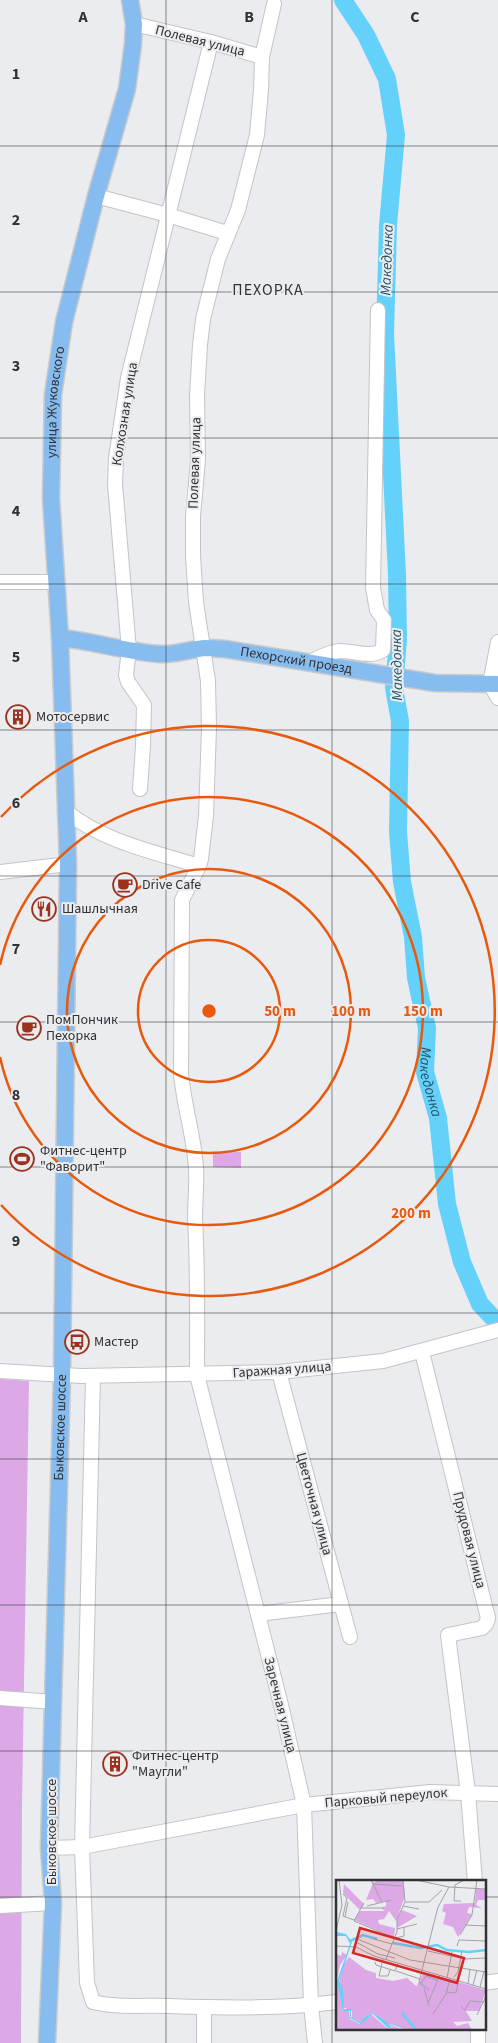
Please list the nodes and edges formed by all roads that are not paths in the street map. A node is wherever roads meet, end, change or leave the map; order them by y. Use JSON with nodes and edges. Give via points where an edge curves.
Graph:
{"nodes":[{"id":1,"x":130,"y":0,"type":"edge"},
{"id":2,"x":274,"y":4,"type":"dead end"},
{"id":3,"x":134,"y":24,"type":"junction"},
{"id":4,"x":211,"y":42,"type":"junction"},
{"id":5,"x":262,"y":56,"type":"junction"},
{"id":6,"x":96,"y":196,"type":"junction"},
{"id":7,"x":168,"y":215,"type":"junction"},
{"id":8,"x":227,"y":233,"type":"junction"},
{"id":9,"x":378,"y":310,"type":"dead end"},
{"id":10,"x":0,"y":582,"type":"edge"},
{"id":11,"x":56,"y":582,"type":"junction"},
{"id":12,"x":60,"y":638,"type":"junction"},
{"id":13,"x":498,"y":642,"type":"edge"},
{"id":14,"x":205,"y":648,"type":"junction"},
{"id":15,"x":128,"y":650,"type":"junction"},
{"id":16,"x":308,"y":663,"type":"junction"},
{"id":17,"x":495,"y":689,"type":"edge"},
{"id":18,"x":140,"y":789,"type":"dead end"},
{"id":19,"x":67,"y":812,"type":"junction"},
{"id":20,"x":68,"y":864,"type":"junction"},
{"id":21,"x":200,"y":866,"type":"junction"},
{"id":22,"x":0,"y":872,"type":"edge"},
{"id":23,"x":497,"y":1331,"type":"edge"},
{"id":24,"x":422,"y":1352,"type":"junction"},
{"id":25,"x":0,"y":1371,"type":"edge"},
{"id":26,"x":280,"y":1372,"type":"junction"},
{"id":27,"x":197,"y":1375,"type":"junction"},
{"id":28,"x":62,"y":1376,"type":"junction"},
{"id":29,"x":93,"y":1376,"type":"junction"},
{"id":30,"x":341,"y":1604,"type":"junction"},
{"id":31,"x":258,"y":1614,"type":"junction"},
{"id":32,"x":350,"y":1637,"type":"dead end"},
{"id":33,"x":0,"y":1698,"type":"edge"},
{"id":34,"x":54,"y":1702,"type":"junction"},
{"id":35,"x":468,"y":1792,"type":"junction"},
{"id":36,"x":498,"y":1794,"type":"edge"},
{"id":37,"x":304,"y":1805,"type":"junction"},
{"id":38,"x":82,"y":1847,"type":"junction"},
{"id":39,"x":49,"y":1848,"type":"junction"},
{"id":40,"x":475,"y":1880,"type":"edge"},
{"id":41,"x":53,"y":1903,"type":"junction"},
{"id":42,"x":0,"y":1906,"type":"edge"},
{"id":43,"x":336,"y":2002,"type":"edge"},
{"id":44,"x":311,"y":2005,"type":"junction"},
{"id":45,"x":204,"y":2008,"type":"junction"},
{"id":46,"x":478,"y":2030,"type":"edge"},
{"id":47,"x":48,"y":2043,"type":"edge"},
{"id":48,"x":204,"y":2043,"type":"edge"},
{"id":49,"x":315,"y":2043,"type":"edge"},
{"id":50,"x":478,"y":2043,"type":"edge"}],
"edges":[{"from":1,"to":3,"type":"main road","name":"улица Жуковского"},
{"from":2,"to":5,"type":"street"},
{"from":3,"to":4,"type":"street","name":"Полевая улица"},
{"from":3,"to":6,"type":"main road","name":"улица Жуковского","via":[[127,89]]},
{"from":4,"to":5,"type":"street","name":"Полевая улица"},
{"from":4,"to":7,"type":"street","name":"Колхозная улица"},
{"from":5,"to":8,"type":"street","name":"Полевая улица","via":[[257,135],[238,210]]},
{"from":6,"to":7,"type":"street"},
{"from":6,"to":11,"type":"main road","name":"улица Жуковского","via":[[64,322],[53,394],[51,498]]},
{"from":7,"to":8,"type":"street"},
{"from":7,"to":15,"type":"street","name":"Колхозная улица","via":[[128,378],[116,458],[115,484]]},
{"from":8,"to":14,"type":"street","name":"Полевая улица","via":[[203,320],[196,395],[198,460],[193,556],[196,602]]},
{"from":9,"to":16,"type":"street","via":[[373,588],[377,610],[384,620],[383,650],[353,654],[340,651]]},
{"from":10,"to":11,"type":"street"},
{"from":11,"to":12,"type":"main road","name":"улица Жуковского"},
{"from":12,"to":15,"type":"main road","name":"Пехорский проезд","via":[[86,640]]},
{"from":12,"to":19,"type":"main road","name":"улица Жуковского"},
{"from":13,"to":17,"type":"street"},
{"from":14,"to":15,"type":"main road","name":"Пехорский проезд","via":[[176,654]]},
{"from":14,"to":16,"type":"main road","name":"Пехорский проезд"},
{"from":14,"to":21,"type":"street","name":"Полевая улица","via":[[209,728],[206,816]]},
{"from":15,"to":18,"type":"street","name":"Колхозная улица","via":[[128,682],[144,705]]},
{"from":16,"to":17,"type":"main road","name":"Пехорский проезд"},
{"from":19,"to":20,"type":"main road","name":"Быковское шоссе"},
{"from":19,"to":21,"type":"street","via":[[110,838]]},
{"from":20,"to":22,"type":"street"},
{"from":20,"to":28,"type":"main road","name":"Быковское шоссе"},
{"from":21,"to":27,"type":"street","name":"Заречная улица","via":[[182,900],[180,1074],[183,1101],[193,1132],[196,1170]]},
{"from":23,"to":24,"type":"street","name":"Гаражная улица"},
{"from":24,"to":26,"type":"street","name":"Гаражная улица","via":[[384,1361]]},
{"from":24,"to":35,"type":"street","name":"Прудовая улица","via":[[488,1618],[482,1628],[448,1635]]},
{"from":25,"to":28,"type":"street","name":"Гаражная улица"},
{"from":26,"to":27,"type":"street","name":"Гаражная улица"},
{"from":26,"to":30,"type":"street","name":"Цветочная улица"},
{"from":27,"to":29,"type":"street","name":"Гаражная улица"},
{"from":27,"to":31,"type":"street","name":"Заречная улица"},
{"from":28,"to":29,"type":"street","name":"Гаражная улица"},
{"from":28,"to":34,"type":"main road","name":"Быковское шоссе"},
{"from":29,"to":38,"type":"street"},
{"from":30,"to":31,"type":"street"},
{"from":30,"to":32,"type":"street","name":"Цветочная улица"},
{"from":31,"to":37,"type":"street","name":"Заречная улица"},
{"from":33,"to":34,"type":"street"},
{"from":34,"to":39,"type":"main road","name":"Быковское шоссе"},
{"from":35,"to":36,"type":"street","name":"Парковый переулок"},
{"from":35,"to":37,"type":"street","name":"Парковый переулок","via":[[430,1792]]},
{"from":35,"to":40,"type":"street","name":"Прудовая улица"},
{"from":37,"to":38,"type":"street","name":"Парковый переулок"},
{"from":37,"to":44,"type":"street","name":"Заречная улица"},
{"from":38,"to":39,"type":"street","name":"Парковый переулок"},
{"from":38,"to":45,"type":"street","via":[[87,1983],[93,2002],[109,2006]]},
{"from":39,"to":41,"type":"main road","name":"Быковское шоссе"},
{"from":41,"to":42,"type":"street"},
{"from":41,"to":47,"type":"main road","name":"Быковское шоссе"},
{"from":43,"to":44,"type":"street"},
{"from":44,"to":45,"type":"street"},
{"from":44,"to":49,"type":"street","name":"Заречная улица"},
{"from":45,"to":48,"type":"street"},
{"from":46,"to":50,"type":"street"}]}
